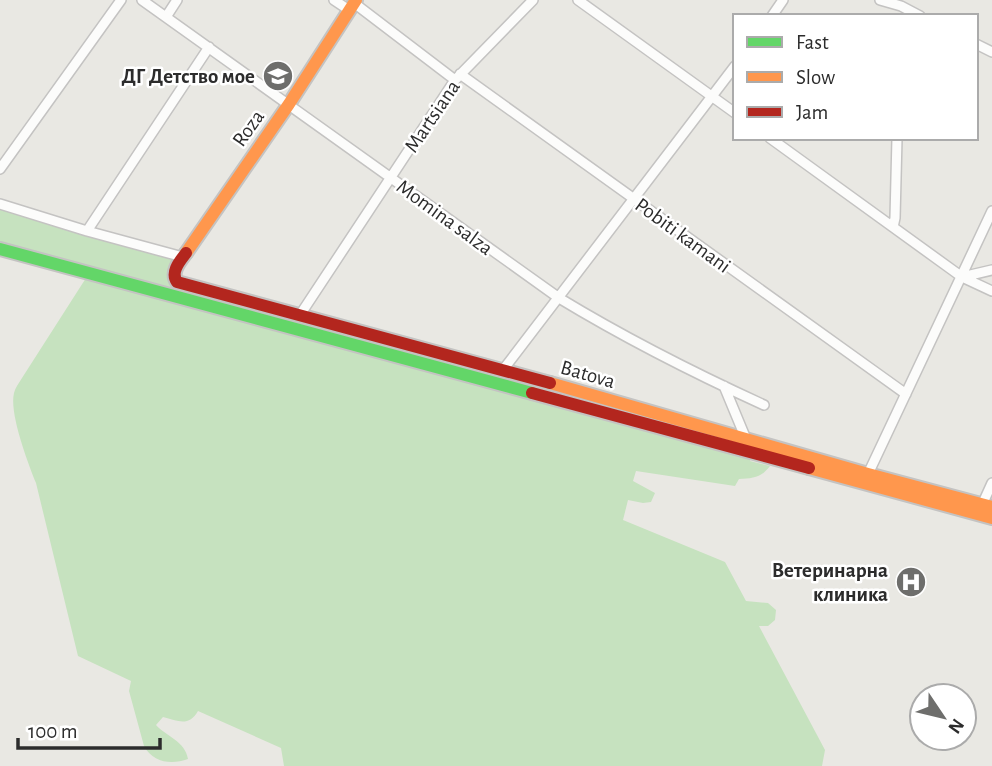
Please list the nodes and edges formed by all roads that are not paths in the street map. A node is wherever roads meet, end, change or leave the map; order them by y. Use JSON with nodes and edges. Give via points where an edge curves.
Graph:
{"nodes":[{"id":1,"x":121,"y":0,"type":"edge"},
{"id":2,"x":142,"y":0,"type":"edge"},
{"id":3,"x":177,"y":0,"type":"edge"},
{"id":4,"x":334,"y":0,"type":"edge"},
{"id":5,"x":533,"y":0,"type":"edge"},
{"id":6,"x":578,"y":0,"type":"edge"},
{"id":7,"x":880,"y":0,"type":"edge"},
{"id":8,"x":353,"y":4,"type":"edge"},
{"id":9,"x":901,"y":11,"type":"edge"},
{"id":10,"x":166,"y":17,"type":"junction"},
{"id":11,"x":209,"y":47,"type":"junction"},
{"id":12,"x":733,"y":69,"type":"edge"},
{"id":13,"x":458,"y":77,"type":"junction"},
{"id":14,"x":712,"y":97,"type":"junction"},
{"id":15,"x":289,"y":104,"type":"junction"},
{"id":16,"x":733,"y":112,"type":"edge"},
{"id":17,"x":773,"y":140,"type":"edge"},
{"id":18,"x":897,"y":140,"type":"edge"},
{"id":19,"x":0,"y":169,"type":"edge"},
{"id":20,"x":390,"y":178,"type":"junction"},
{"id":21,"x":634,"y":200,"type":"junction"},
{"id":22,"x":0,"y":204,"type":"edge"},
{"id":23,"x":992,"y":211,"type":"edge"},
{"id":24,"x":893,"y":227,"type":"junction"},
{"id":25,"x":87,"y":231,"type":"junction"},
{"id":26,"x":0,"y":249,"type":"edge"},
{"id":27,"x":183,"y":257,"type":"junction"},
{"id":28,"x":992,"y":270,"type":"edge"},
{"id":29,"x":962,"y":277,"type":"junction"},
{"id":30,"x":174,"y":278,"type":"joint"},
{"id":31,"x":992,"y":290,"type":"edge"},
{"id":32,"x":559,"y":298,"type":"junction"},
{"id":33,"x":300,"y":315,"type":"junction"},
{"id":34,"x":503,"y":370,"type":"junction"},
{"id":35,"x":724,"y":386,"type":"junction"},
{"id":36,"x":906,"y":394,"type":"junction"},
{"id":37,"x":764,"y":405,"type":"dead end"},
{"id":38,"x":746,"y":439,"type":"junction"},
{"id":39,"x":868,"y":474,"type":"junction"},
{"id":40,"x":992,"y":483,"type":"edge"},
{"id":41,"x":987,"y":506,"type":"edge"},
{"id":42,"x":992,"y":518,"type":"edge"}],
"edges":[{"from":1,"to":19,"type":"street"},
{"from":2,"to":10,"type":"street","name":"Momina salza"},
{"from":3,"to":10,"type":"street"},
{"from":4,"to":8,"type":"street"},
{"from":5,"to":13,"type":"street","name":"Martsiana"},
{"from":6,"to":14,"type":"street"},
{"from":7,"to":9,"type":"street"},
{"from":8,"to":13,"type":"street","name":"Pobiti kamani"},
{"from":8,"to":15,"type":"street","name":"Roza"},
{"from":10,"to":11,"type":"street","name":"Momina salza"},
{"from":11,"to":15,"type":"street","name":"Momina salza"},
{"from":11,"to":25,"type":"street"},
{"from":12,"to":14,"type":"street"},
{"from":13,"to":20,"type":"street","name":"Martsiana"},
{"from":13,"to":21,"type":"street","name":"Pobiti kamani"},
{"from":14,"to":16,"type":"street"},
{"from":14,"to":21,"type":"street"},
{"from":15,"to":20,"type":"street","name":"Momina salza"},
{"from":15,"to":27,"type":"street","name":"Roza"},
{"from":17,"to":24,"type":"street"},
{"from":18,"to":24,"type":"street"},
{"from":20,"to":32,"type":"street","name":"Momina salza"},
{"from":20,"to":33,"type":"street","name":"Martsiana"},
{"from":21,"to":32,"type":"street"},
{"from":21,"to":36,"type":"street","name":"Pobiti kamani"},
{"from":22,"to":25,"type":"street"},
{"from":23,"to":29,"type":"street"},
{"from":24,"to":29,"type":"street"},
{"from":25,"to":27,"type":"street"},
{"from":26,"to":42,"type":"street"},
{"from":27,"to":30,"type":"street","name":"Roza"},
{"from":28,"to":29,"type":"street"},
{"from":29,"to":31,"type":"street"},
{"from":29,"to":36,"type":"street"},
{"from":30,"to":33,"type":"street","name":"Batova"},
{"from":32,"to":34,"type":"street"},
{"from":32,"to":35,"type":"street","name":"Momina salza"},
{"from":33,"to":34,"type":"street","name":"Batova"},
{"from":34,"to":38,"type":"street","name":"Batova"},
{"from":35,"to":37,"type":"street","name":"Momina salza"},
{"from":35,"to":38,"type":"street"},
{"from":36,"to":39,"type":"street"},
{"from":38,"to":39,"type":"street","name":"Batova"},
{"from":39,"to":41,"type":"street","name":"Batova"},
{"from":40,"to":41,"type":"street"}]}
